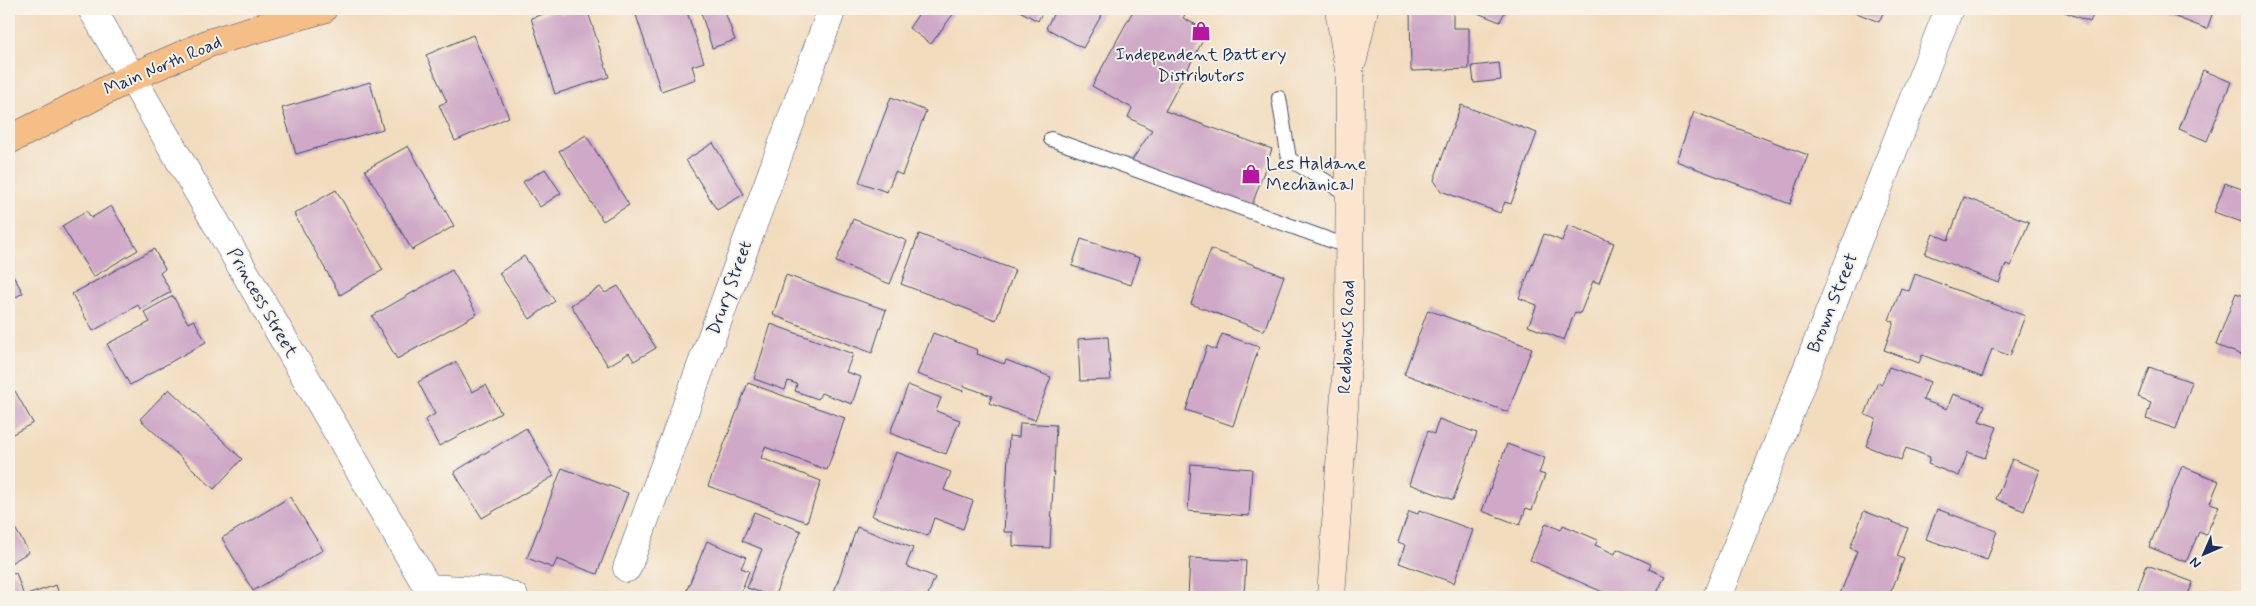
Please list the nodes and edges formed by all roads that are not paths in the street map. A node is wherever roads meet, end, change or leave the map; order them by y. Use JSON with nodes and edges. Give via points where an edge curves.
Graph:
{"nodes":[{"id":1,"x":92,"y":9,"type":"edge"},
{"id":2,"x":323,"y":9,"type":"edge"},
{"id":3,"x":832,"y":9,"type":"edge"},
{"id":4,"x":1339,"y":9,"type":"edge"},
{"id":5,"x":1364,"y":9,"type":"edge"},
{"id":6,"x":1949,"y":9,"type":"edge"},
{"id":7,"x":290,"y":14,"type":"edge"},
{"id":8,"x":1350,"y":76,"type":"junction"},
{"id":9,"x":132,"y":77,"type":"junction"},
{"id":10,"x":1278,"y":98,"type":"dead end"},
{"id":11,"x":1052,"y":139,"type":"dead end"},
{"id":12,"x":9,"y":140,"type":"edge"},
{"id":13,"x":1350,"y":195,"type":"junction"},
{"id":14,"x":1349,"y":247,"type":"junction"},
{"id":15,"x":627,"y":568,"type":"dead end"},
{"id":16,"x":430,"y":593,"type":"edge"},
{"id":17,"x":514,"y":597,"type":"edge"},
{"id":18,"x":1331,"y":597,"type":"edge"},
{"id":19,"x":1717,"y":597,"type":"edge"}],
"edges":[{"from":1,"to":9,"type":"street","name":"Princess Street"},
{"from":2,"to":7,"type":"main road","name":"Main North Road"},
{"from":3,"to":15,"type":"street","name":"Drury Street"},
{"from":4,"to":8,"type":"main road","name":"Redbanks Road"},
{"from":5,"to":8,"type":"main road","name":"Redbanks Road"},
{"from":6,"to":19,"type":"street","name":"Brown Street"},
{"from":7,"to":9,"type":"main road","name":"Main North Road","via":[[209,43]]},
{"from":8,"to":13,"type":"main road","name":"Redbanks Road"},
{"from":9,"to":12,"type":"main road","name":"Main North Road"},
{"from":9,"to":16,"type":"street","name":"Princess Street"},
{"from":10,"to":13,"type":"lane","via":[[1289,159]]},
{"from":11,"to":14,"type":"lane"},
{"from":13,"to":14,"type":"main road","name":"Redbanks Road"},
{"from":14,"to":18,"type":"main road","name":"Redbanks Road","via":[[1349,334]]},
{"from":16,"to":17,"type":"street","via":[[500,592]]}]}
